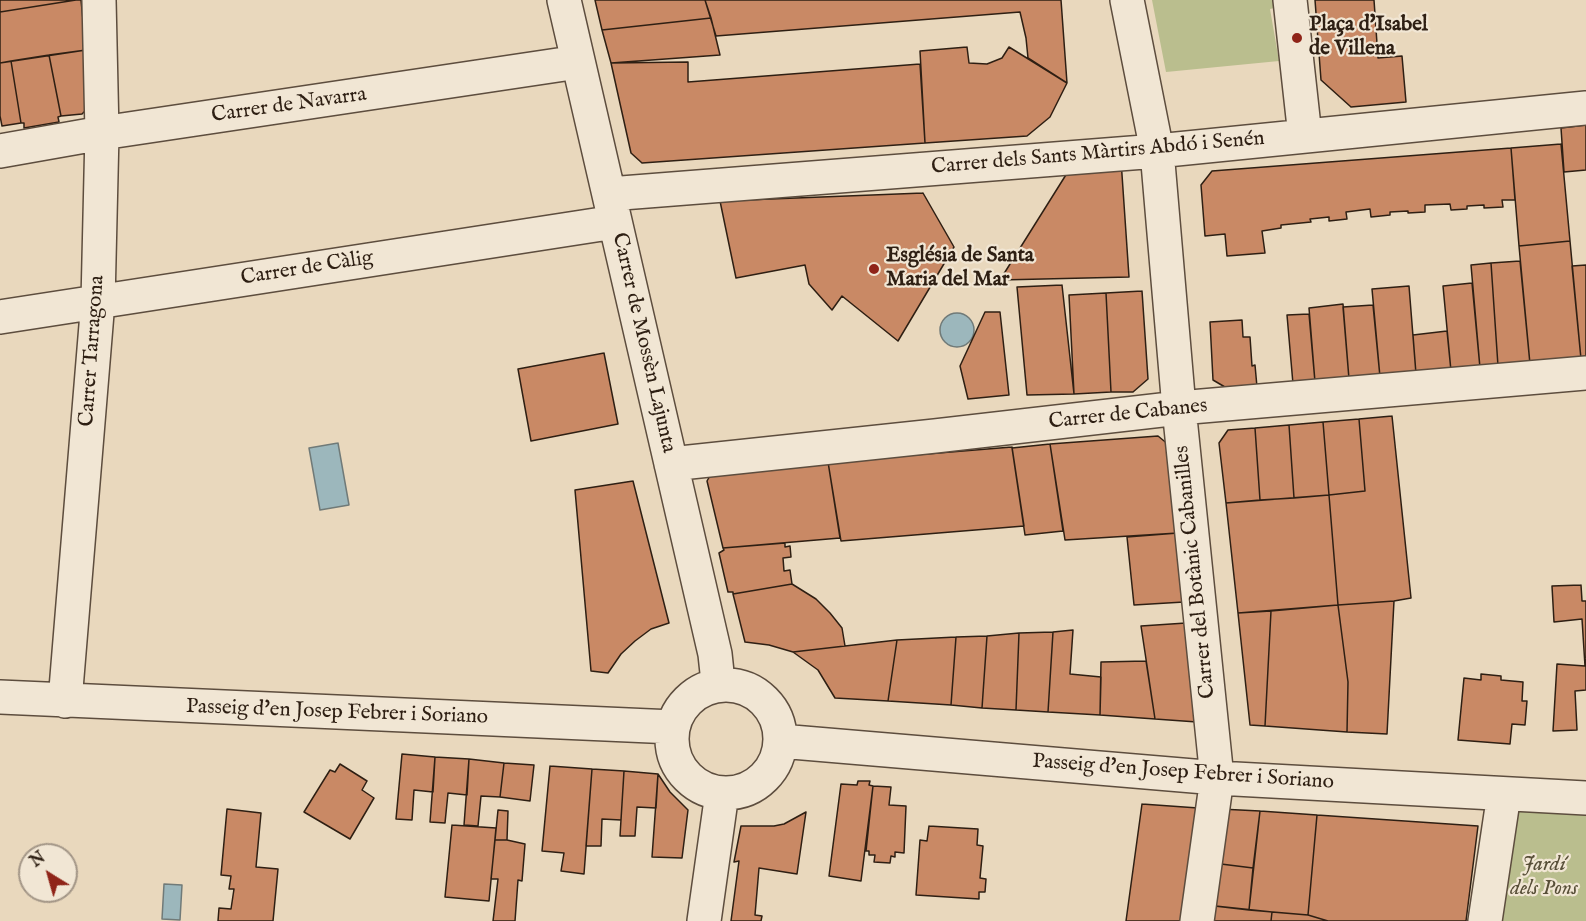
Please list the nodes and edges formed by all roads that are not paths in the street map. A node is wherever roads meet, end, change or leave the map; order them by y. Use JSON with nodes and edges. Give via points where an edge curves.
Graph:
{"nodes":[{"id":1,"x":99,"y":0,"type":"edge"},
{"id":2,"x":564,"y":0,"type":"edge"},
{"id":3,"x":1127,"y":0,"type":"edge"},
{"id":4,"x":1290,"y":0,"type":"edge"},
{"id":5,"x":578,"y":62,"type":"junction"},
{"id":6,"x":1586,"y":108,"type":"edge"},
{"id":7,"x":102,"y":134,"type":"junction"},
{"id":8,"x":1305,"y":136,"type":"junction"},
{"id":9,"x":0,"y":151,"type":"edge"},
{"id":10,"x":1157,"y":151,"type":"junction"},
{"id":11,"x":612,"y":208,"type":"junction"},
{"id":12,"x":98,"y":301,"type":"junction"},
{"id":13,"x":0,"y":317,"type":"edge"},
{"id":14,"x":1586,"y":373,"type":"edge"},
{"id":15,"x":1179,"y":408,"type":"junction"},
{"id":16,"x":672,"y":464,"type":"junction"},
{"id":17,"x":716,"y":686,"type":"junction"},
{"id":18,"x":0,"y":697,"type":"edge"},
{"id":19,"x":65,"y":701,"type":"junction"},
{"id":20,"x":673,"y":727,"type":"junction"},
{"id":21,"x":780,"y":741,"type":"junction"},
{"id":22,"x":1217,"y":778,"type":"junction"},
{"id":23,"x":722,"y":793,"type":"junction"},
{"id":24,"x":1504,"y":794,"type":"junction"},
{"id":25,"x":1586,"y":798,"type":"edge"},
{"id":26,"x":704,"y":921,"type":"edge"},
{"id":27,"x":1197,"y":921,"type":"edge"},
{"id":28,"x":1485,"y":921,"type":"edge"}],
"edges":[{"from":1,"to":7,"type":"street","name":"Carrer Tarragona"},
{"from":2,"to":5,"type":"street","name":"Carrer de Mossèn Lajunta"},
{"from":3,"to":10,"type":"street","name":"Carrer del Botànic Cabanilles"},
{"from":4,"to":8,"type":"street"},
{"from":5,"to":7,"type":"street","name":"Carrer de Navarra"},
{"from":5,"to":11,"type":"street","name":"Carrer de Mossèn Lajunta"},
{"from":6,"to":8,"type":"street","name":"Carrer dels Sants Màrtirs Abdó i Senén"},
{"from":7,"to":9,"type":"street","name":"Carrer de Navarra"},
{"from":7,"to":12,"type":"street","name":"Carrer Tarragona"},
{"from":8,"to":10,"type":"street","name":"Carrer dels Sants Màrtirs Abdó i Senén"},
{"from":10,"to":11,"type":"street","name":"Carrer dels Sants Màrtirs Abdó i Senén"},
{"from":10,"to":15,"type":"street","name":"Carrer del Botànic Cabanilles"},
{"from":11,"to":12,"type":"street","name":"Carrer de Càlig"},
{"from":11,"to":16,"type":"street","name":"Carrer de Mossèn Lajunta"},
{"from":12,"to":13,"type":"street","name":"Carrer de Càlig"},
{"from":12,"to":19,"type":"street","name":"Carrer Tarragona"},
{"from":14,"to":15,"type":"street","name":"Carrer de Cabanes"},
{"from":15,"to":16,"type":"street","name":"Carrer de Cabanes"},
{"from":15,"to":22,"type":"street","name":"Carrer del Botànic Cabanilles"},
{"from":16,"to":17,"type":"street","name":"Carrer de Mossèn Lajunta","via":[[714,654]]},
{"from":17,"to":20,"type":"street","via":[[688,701]]},
{"from":17,"to":21,"type":"street","via":[[747,690],[761,698],[778,725]]},
{"from":18,"to":19,"type":"street","name":"Passeig d'en Josep Febrer i Soriano"},
{"from":19,"to":20,"type":"street","name":"Passeig d'en Josep Febrer i Soriano"},
{"from":20,"to":23,"type":"street","via":[[673,750],[682,771],[706,790]]},
{"from":21,"to":22,"type":"street","name":"Passeig d'en Josep Febrer i Soriano"},
{"from":21,"to":23,"type":"street","via":[[768,773],[755,785],[739,792]]},
{"from":22,"to":24,"type":"street","name":"Passeig d'en Josep Febrer i Soriano"},
{"from":22,"to":27,"type":"street","name":"Carrer del Botànic Cabanilles"},
{"from":23,"to":26,"type":"street"},
{"from":24,"to":25,"type":"street","name":"Passeig d'en Josep Febrer i Soriano"},
{"from":24,"to":28,"type":"street"}]}
